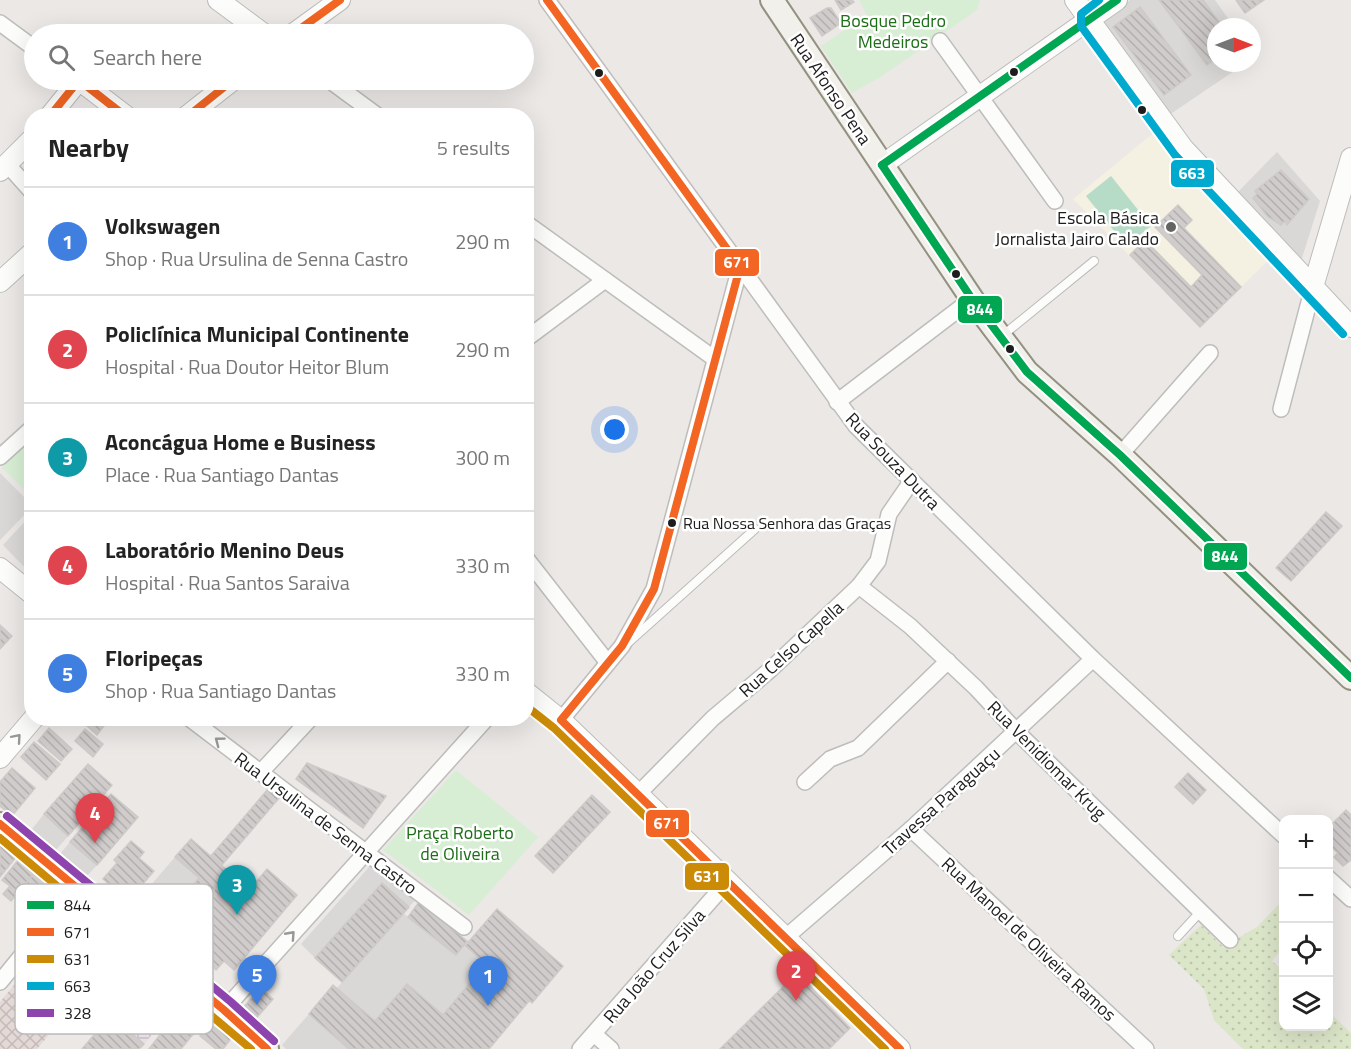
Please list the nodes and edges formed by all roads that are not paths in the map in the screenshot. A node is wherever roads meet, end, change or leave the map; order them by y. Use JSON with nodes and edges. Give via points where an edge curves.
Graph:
{"nodes":[{"id":1,"x":218,"y":0,"type":"edge"},
{"id":2,"x":340,"y":0,"type":"edge"},
{"id":3,"x":547,"y":0,"type":"edge"},
{"id":4,"x":772,"y":0,"type":"edge"},
{"id":5,"x":1076,"y":0,"type":"edge"},
{"id":6,"x":1117,"y":0,"type":"edge"},
{"id":7,"x":1089,"y":20,"type":"junction"},
{"id":8,"x":0,"y":23,"type":"edge"},
{"id":9,"x":250,"y":24,"type":"edge"},
{"id":10,"x":307,"y":24,"type":"edge"},
{"id":11,"x":24,"y":41,"type":"edge"},
{"id":12,"x":940,"y":41,"type":"dead end"},
{"id":13,"x":71,"y":90,"type":"edge"},
{"id":14,"x":92,"y":90,"type":"edge"},
{"id":15,"x":220,"y":90,"type":"edge"},
{"id":16,"x":342,"y":90,"type":"edge"},
{"id":17,"x":980,"y":96,"type":"junction"},
{"id":18,"x":57,"y":108,"type":"edge"},
{"id":19,"x":116,"y":108,"type":"edge"},
{"id":20,"x":197,"y":108,"type":"edge"},
{"id":21,"x":367,"y":108,"type":"edge"},
{"id":22,"x":24,"y":147,"type":"edge"},
{"id":23,"x":1351,"y":158,"type":"edge"},
{"id":24,"x":882,"y":165,"type":"junction"},
{"id":25,"x":4,"y":168,"type":"edge"},
{"id":26,"x":24,"y":185,"type":"edge"},
{"id":27,"x":1055,"y":201,"type":"dead end"},
{"id":28,"x":534,"y":229,"type":"edge"},
{"id":29,"x":24,"y":260,"type":"edge"},
{"id":30,"x":1094,"y":261,"type":"dead end"},
{"id":31,"x":740,"y":267,"type":"junction"},
{"id":32,"x":605,"y":280,"type":"junction"},
{"id":33,"x":0,"y":282,"type":"edge"},
{"id":34,"x":1313,"y":286,"type":"junction"},
{"id":35,"x":972,"y":299,"type":"junction"},
{"id":36,"x":1351,"y":327,"type":"edge"},
{"id":37,"x":534,"y":333,"type":"edge"},
{"id":38,"x":1000,"y":338,"type":"junction"},
{"id":39,"x":1210,"y":353,"type":"dead end"},
{"id":40,"x":715,"y":359,"type":"junction"},
{"id":41,"x":837,"y":402,"type":"junction"},
{"id":42,"x":1281,"y":409,"type":"dead end"},
{"id":43,"x":24,"y":435,"type":"edge"},
{"id":44,"x":1120,"y":455,"type":"junction"},
{"id":45,"x":0,"y":456,"type":"edge"},
{"id":46,"x":911,"y":482,"type":"junction"},
{"id":47,"x":755,"y":529,"type":"dead end"},
{"id":48,"x":0,"y":568,"type":"edge"},
{"id":49,"x":534,"y":568,"type":"edge"},
{"id":50,"x":859,"y":586,"type":"junction"},
{"id":51,"x":24,"y":588,"type":"edge"},
{"id":52,"x":622,"y":646,"type":"junction"},
{"id":53,"x":1093,"y":659,"type":"junction"},
{"id":54,"x":948,"y":661,"type":"junction"},
{"id":55,"x":608,"y":663,"type":"junction"},
{"id":56,"x":1351,"y":678,"type":"edge"},
{"id":57,"x":534,"y":698,"type":"edge"},
{"id":58,"x":561,"y":720,"type":"junction"},
{"id":59,"x":27,"y":726,"type":"edge"},
{"id":60,"x":200,"y":726,"type":"edge"},
{"id":61,"x":303,"y":726,"type":"edge"},
{"id":62,"x":480,"y":726,"type":"edge"},
{"id":63,"x":1017,"y":732,"type":"junction"},
{"id":64,"x":0,"y":758,"type":"edge"},
{"id":65,"x":260,"y":772,"type":"junction"},
{"id":66,"x":804,"y":782,"type":"dead end"},
{"id":67,"x":638,"y":794,"type":"junction"},
{"id":68,"x":0,"y":824,"type":"edge"},
{"id":69,"x":911,"y":829,"type":"junction"},
{"id":70,"x":1279,"y":831,"type":"edge"},
{"id":71,"x":365,"y":852,"type":"junction"},
{"id":72,"x":727,"y":882,"type":"junction"},
{"id":73,"x":1333,"y":882,"type":"edge"},
{"id":74,"x":72,"y":884,"type":"edge"},
{"id":75,"x":1351,"y":899,"type":"edge"},
{"id":76,"x":1201,"y":911,"type":"junction"},
{"id":77,"x":464,"y":927,"type":"dead end"},
{"id":78,"x":1178,"y":936,"type":"dead end"},
{"id":79,"x":785,"y":938,"type":"junction"},
{"id":80,"x":1230,"y":940,"type":"dead end"},
{"id":81,"x":15,"y":964,"type":"edge"},
{"id":82,"x":0,"y":982,"type":"edge"},
{"id":83,"x":213,"y":1001,"type":"edge"},
{"id":84,"x":224,"y":1010,"type":"junction"},
{"id":85,"x":594,"y":1034,"type":"junction"},
{"id":86,"x":267,"y":1049,"type":"edge"},
{"id":87,"x":580,"y":1049,"type":"edge"},
{"id":88,"x":611,"y":1049,"type":"edge"},
{"id":89,"x":900,"y":1049,"type":"edge"},
{"id":90,"x":1146,"y":1049,"type":"edge"}],
"edges":[{"from":1,"to":9,"type":"street"},
{"from":2,"to":10,"type":"street"},
{"from":3,"to":31,"type":"street","name":"Rua Souza Dutra"},
{"from":4,"to":24,"type":"main road","name":"Rua Afonso Pena"},
{"from":5,"to":7,"type":"street"},
{"from":6,"to":7,"type":"street"},
{"from":7,"to":17,"type":"street"},
{"from":7,"to":34,"type":"street","via":[[1184,148]]},
{"from":8,"to":11,"type":"street"},
{"from":12,"to":17,"type":"street"},
{"from":13,"to":18,"type":"street"},
{"from":14,"to":19,"type":"street"},
{"from":15,"to":20,"type":"street"},
{"from":16,"to":21,"type":"street"},
{"from":17,"to":24,"type":"street"},
{"from":17,"to":27,"type":"street"},
{"from":22,"to":25,"type":"street"},
{"from":23,"to":34,"type":"street"},
{"from":24,"to":35,"type":"main road","name":"Rua Afonso Pena"},
{"from":25,"to":26,"type":"street"},
{"from":28,"to":32,"type":"street"},
{"from":29,"to":33,"type":"street"},
{"from":30,"to":38,"type":"lane"},
{"from":31,"to":40,"type":"street"},
{"from":31,"to":41,"type":"street","name":"Rua Souza Dutra"},
{"from":32,"to":37,"type":"street"},
{"from":32,"to":40,"type":"street"},
{"from":34,"to":36,"type":"street"},
{"from":34,"to":42,"type":"street"},
{"from":35,"to":38,"type":"main road","name":"Rua Afonso Pena"},
{"from":35,"to":41,"type":"street"},
{"from":38,"to":44,"type":"main road","name":"Rua Afonso Pena","via":[[1027,372]]},
{"from":39,"to":44,"type":"street"},
{"from":40,"to":52,"type":"street","via":[[654,589]]},
{"from":41,"to":46,"type":"street","name":"Rua Souza Dutra","via":[[873,446]]},
{"from":43,"to":45,"type":"street"},
{"from":44,"to":56,"type":"main road","name":"Rua Afonso Pena"},
{"from":46,"to":50,"type":"street","name":"Rua Celso Capella","via":[[889,514],[878,561]]},
{"from":46,"to":53,"type":"street","name":"Rua Souza Dutra"},
{"from":47,"to":52,"type":"lane"},
{"from":48,"to":51,"type":"street"},
{"from":49,"to":55,"type":"street"},
{"from":50,"to":54,"type":"street","name":"Rua Venidiomar Krug"},
{"from":50,"to":67,"type":"street","name":"Rua Celso Capella","via":[[713,718]]},
{"from":52,"to":55,"type":"street"},
{"from":53,"to":63,"type":"street","name":"Travessa Paraguaçu"},
{"from":53,"to":70,"type":"street","name":"Rua Souza Dutra"},
{"from":54,"to":63,"type":"street","name":"Rua Venidiomar Krug"},
{"from":54,"to":66,"type":"street","via":[[858,748],[831,759]]},
{"from":55,"to":58,"type":"street"},
{"from":57,"to":58,"type":"street"},
{"from":58,"to":67,"type":"street"},
{"from":64,"to":59,"type":"street","one_way":true},
{"from":65,"to":60,"type":"street","name":"Rua Ursulina de Senna Castro","one_way":true},
{"from":61,"to":65,"type":"street"},
{"from":62,"to":71,"type":"street"},
{"from":63,"to":69,"type":"street","name":"Travessa Paraguaçu"},
{"from":63,"to":76,"type":"street","name":"Rua Venidiomar Krug"},
{"from":65,"to":71,"type":"street","name":"Rua Ursulina de Senna Castro"},
{"from":67,"to":72,"type":"street"},
{"from":68,"to":74,"type":"main road"},
{"from":69,"to":79,"type":"street","name":"Travessa Paraguaçu"},
{"from":69,"to":90,"type":"street","name":"Rua Manoel de Oliveira Ramos"},
{"from":71,"to":77,"type":"street","name":"Rua Ursulina de Senna Castro"},
{"from":84,"to":71,"type":"street","one_way":true},
{"from":72,"to":79,"type":"street"},
{"from":72,"to":85,"type":"street","name":"Rua João Cruz Silva"},
{"from":73,"to":75,"type":"street"},
{"from":76,"to":78,"type":"lane"},
{"from":76,"to":80,"type":"street","name":"Rua Venidiomar Krug"},
{"from":79,"to":89,"type":"street"},
{"from":81,"to":82,"type":"street"},
{"from":83,"to":84,"type":"main road"},
{"from":84,"to":86,"type":"main road"},
{"from":85,"to":87,"type":"street","name":"Rua João Cruz Silva"},
{"from":85,"to":88,"type":"street"}]}
